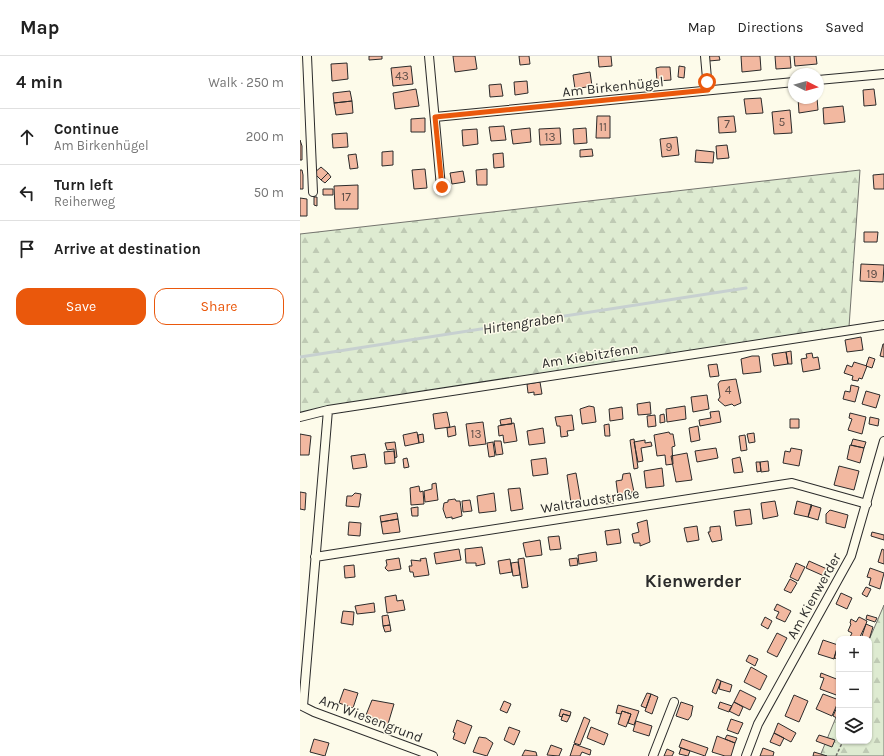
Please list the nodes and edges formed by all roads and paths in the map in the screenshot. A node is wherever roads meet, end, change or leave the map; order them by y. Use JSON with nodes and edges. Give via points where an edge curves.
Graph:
{"nodes":[{"id":1,"x":307,"y":56,"type":"edge"},
{"id":2,"x":430,"y":56,"type":"edge"},
{"id":3,"x":704,"y":56,"type":"edge"},
{"id":4,"x":884,"y":74,"type":"edge"},
{"id":5,"x":824,"y":79,"type":"edge"},
{"id":6,"x":788,"y":82,"type":"edge"},
{"id":7,"x":707,"y":86,"type":"junction"},
{"id":8,"x":435,"y":117,"type":"junction"},
{"id":9,"x":442,"y":187,"type":"dead end"},
{"id":10,"x":313,"y":192,"type":"dead end"},
{"id":11,"x":884,"y":325,"type":"edge"},
{"id":12,"x":328,"y":410,"type":"junction"},
{"id":13,"x":300,"y":417,"type":"edge"},
{"id":14,"x":884,"y":441,"type":"edge"},
{"id":15,"x":867,"y":504,"type":"junction"},
{"id":16,"x":315,"y":557,"type":"junction"},
{"id":17,"x":674,"y":702,"type":"dead end"},
{"id":18,"x":301,"y":705,"type":"edge"},
{"id":19,"x":841,"y":744,"type":"edge"},
{"id":20,"x":433,"y":756,"type":"edge"},
{"id":21,"x":653,"y":756,"type":"edge"},
{"id":22,"x":746,"y":756,"type":"edge"},
{"id":23,"x":836,"y":756,"type":"edge"}],
"edges":[{"from":1,"to":10,"type":"street"},
{"from":2,"to":8,"type":"street"},
{"from":3,"to":7,"type":"street"},
{"from":4,"to":5,"type":"street"},
{"from":6,"to":7,"type":"street","name":"Am Birkenhügel"},
{"from":7,"to":8,"type":"street","name":"Am Birkenhügel"},
{"from":8,"to":9,"type":"street"},
{"from":11,"to":12,"type":"street","name":"Am Kiebitzfenn"},
{"from":12,"to":13,"type":"street","name":"Am Kiebitzfenn"},
{"from":12,"to":16,"type":"street"},
{"from":14,"to":15,"type":"street","name":"Am Kienwerder"},
{"from":15,"to":16,"type":"street","name":"Waltraudstraße","via":[[792,483]]},
{"from":15,"to":22,"type":"street","name":"Am Kienwerder","via":[[851,556],[758,724]]},
{"from":16,"to":18,"type":"street"},
{"from":17,"to":21,"type":"street"},
{"from":18,"to":20,"type":"street","name":"Am Wiesengrund"},
{"from":19,"to":23,"type":"path"}]}
